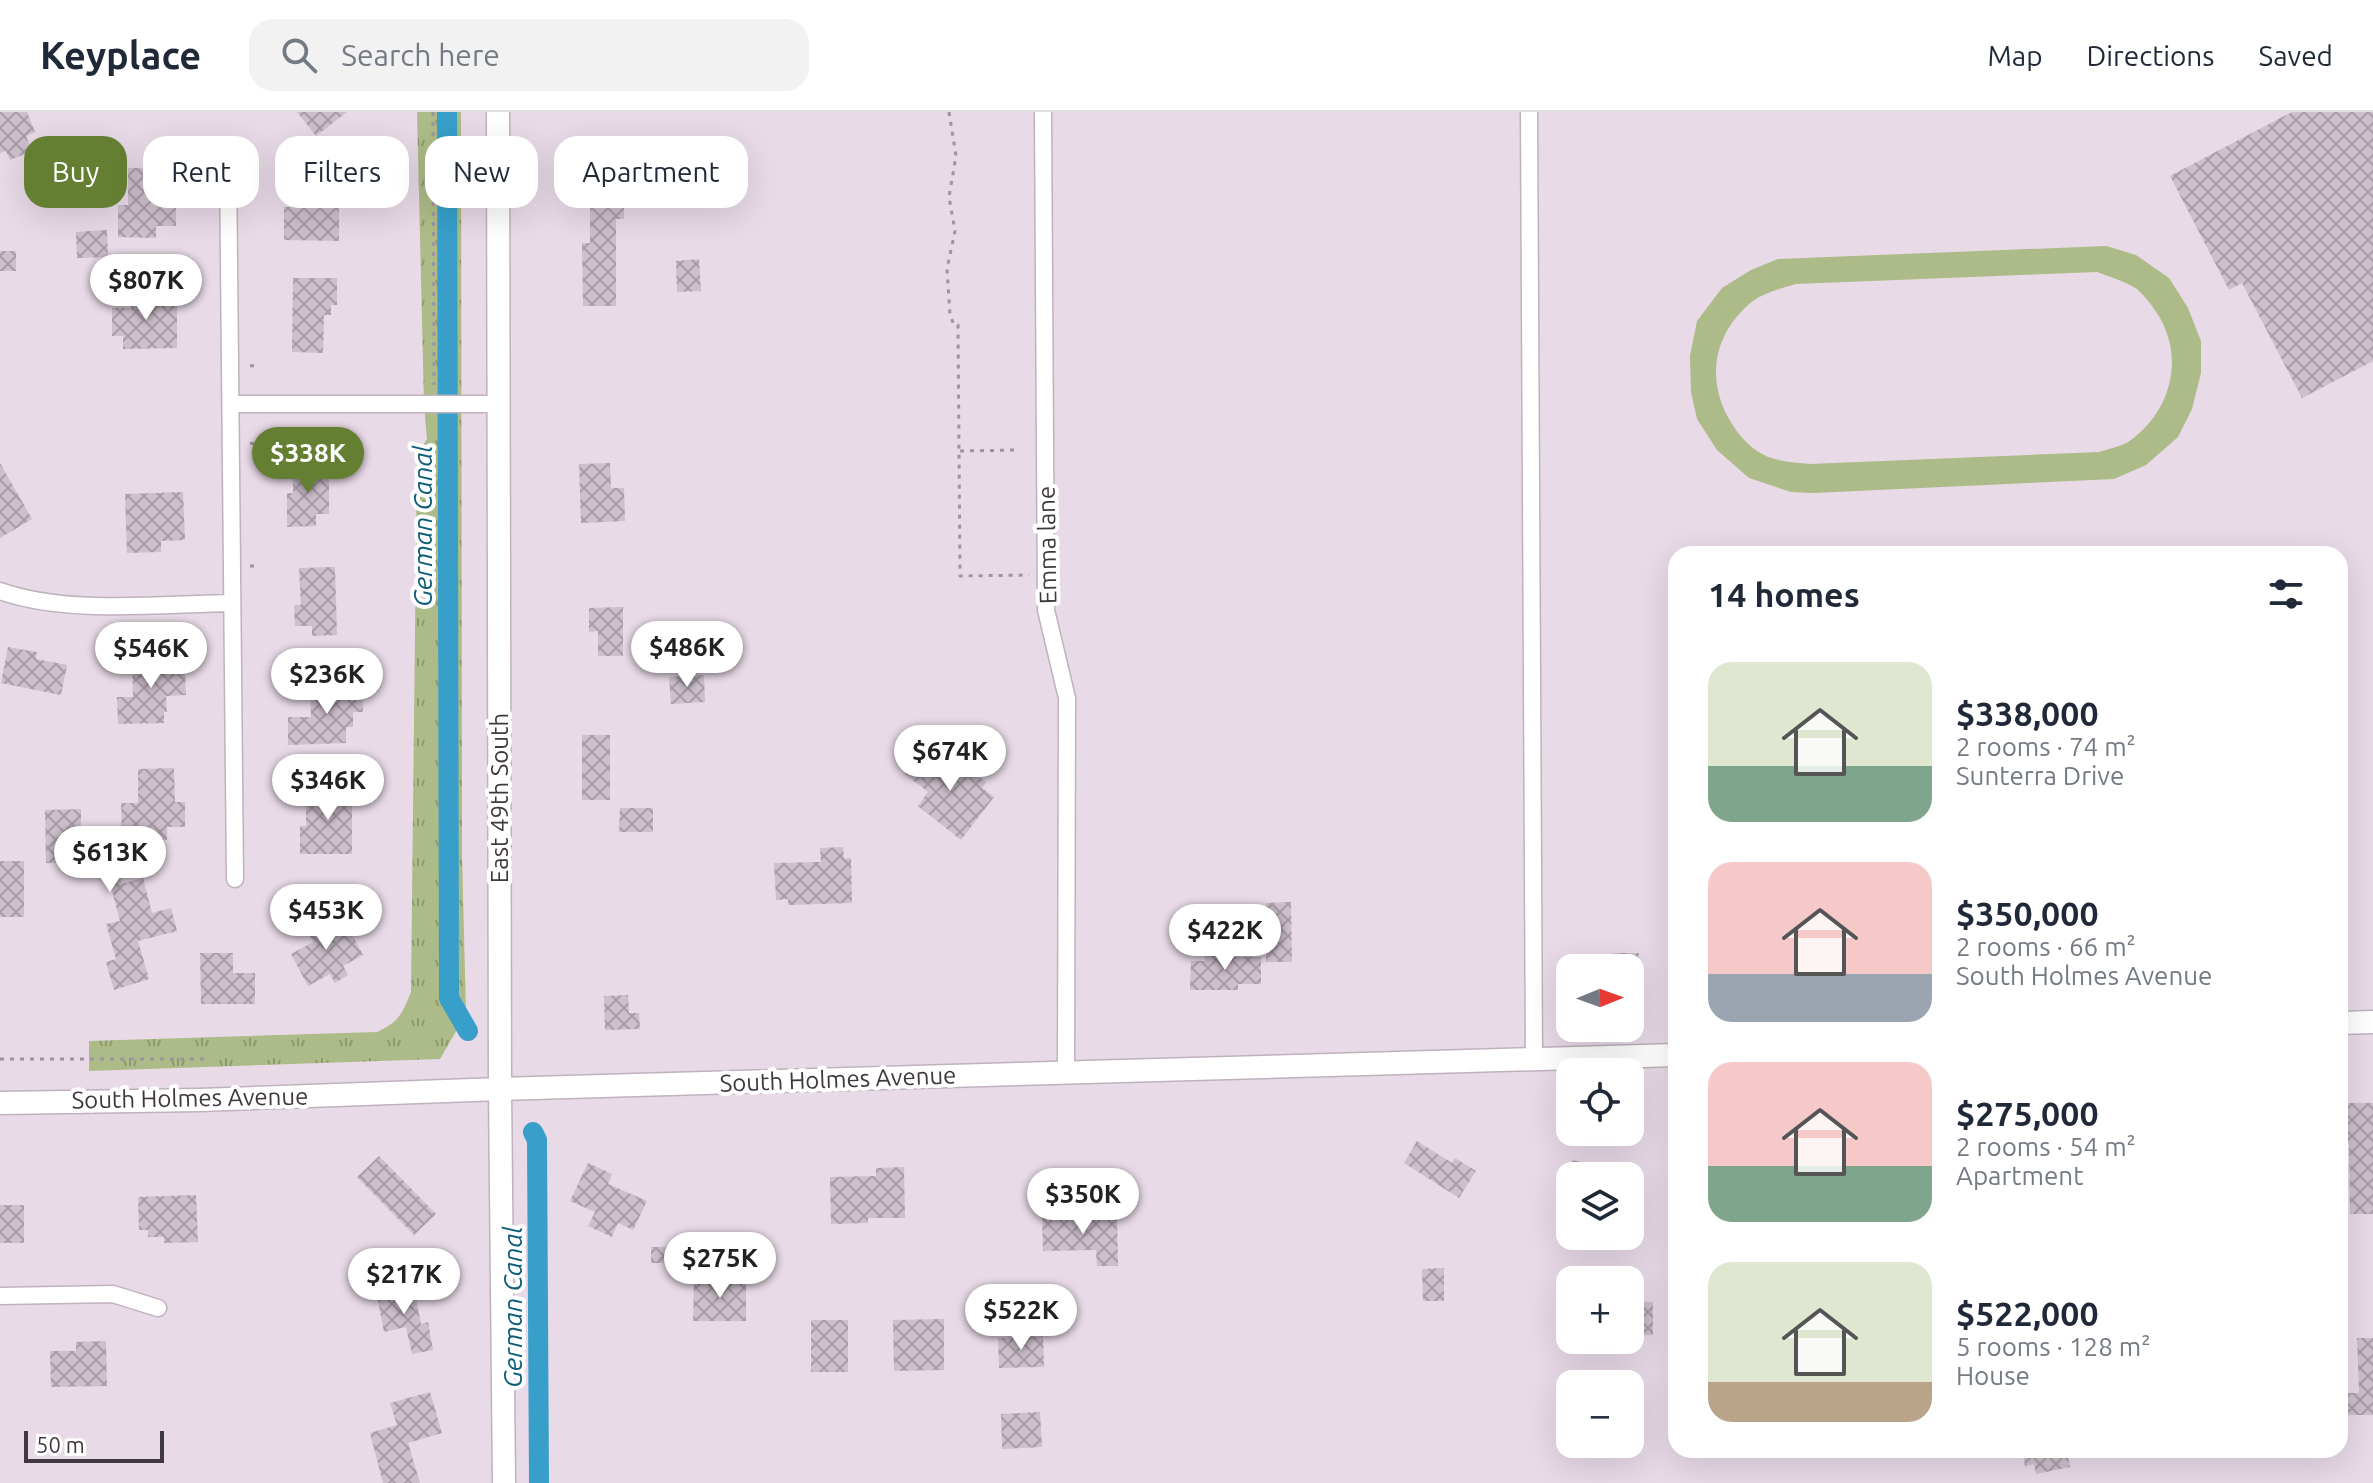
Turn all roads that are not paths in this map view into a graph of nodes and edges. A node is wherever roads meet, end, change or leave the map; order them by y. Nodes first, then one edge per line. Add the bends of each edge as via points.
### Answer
1 (498, 112) edge
2 (1043, 112) edge
3 (1529, 112) edge
4 (229, 208) edge
5 (231, 404) junction
6 (498, 404) junction
7 (0, 591) edge
8 (232, 603) junction
9 (235, 879) dead end
10 (2373, 1022) edge
11 (2348, 1023) edge
12 (1668, 1055) edge
13 (1534, 1059) junction
14 (1066, 1072) junction
15 (500, 1089) junction
16 (0, 1103) edge
17 (0, 1296) edge
18 (158, 1308) dead end
19 (504, 1483) edge

1 - 6 street, East 49th South
2 - 14 street, Emma lane via 1046,610 1067,698
3 - 13 street
4 - 5 street
5 - 6 street
5 - 8 street
6 - 15 street, East 49th South
7 - 8 street via 36,602 93,606
8 - 9 street
10 - 11 street
12 - 13 street, South Holmes Avenue
13 - 14 street, South Holmes Avenue
14 - 15 street, South Holmes Avenue
15 - 16 street, South Holmes Avenue
15 - 19 street, East 49th South
17 - 18 street via 113,1294

